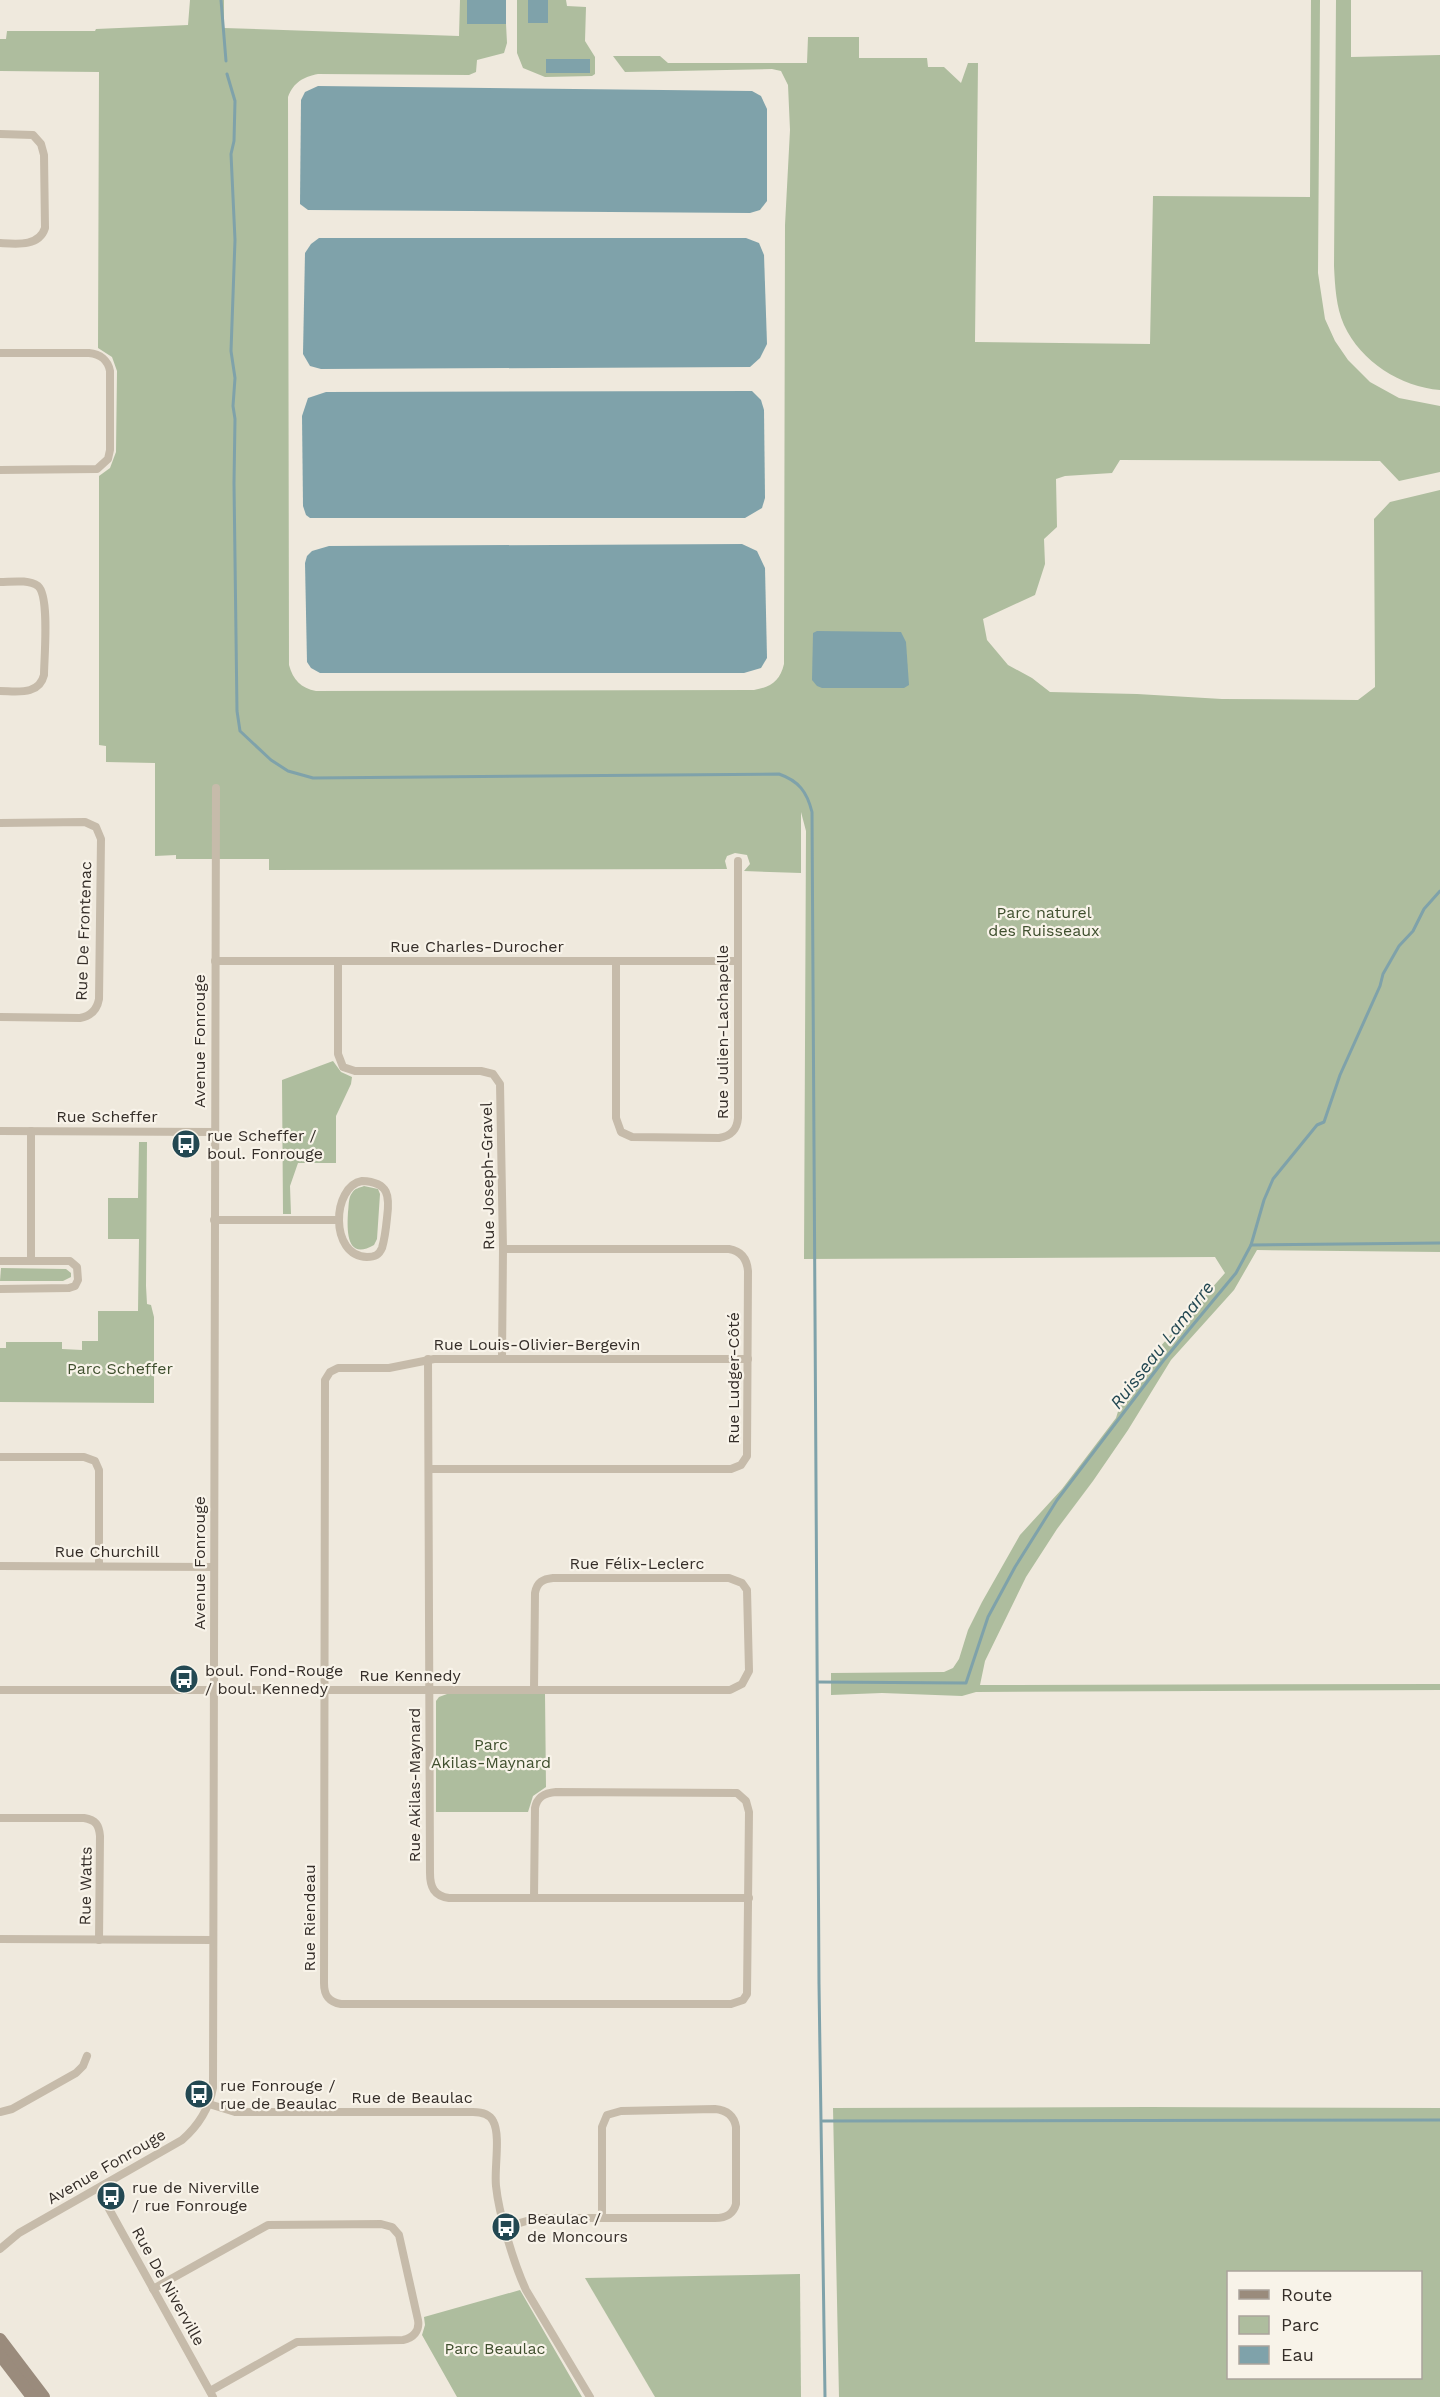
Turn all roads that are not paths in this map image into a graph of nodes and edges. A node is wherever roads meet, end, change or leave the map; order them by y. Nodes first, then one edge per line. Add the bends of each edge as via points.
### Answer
1 (0, 134) edge
2 (0, 243) edge
3 (0, 353) edge
4 (0, 470) edge
5 (0, 582) edge
6 (0, 691) edge
7 (216, 788) dead end
8 (0, 823) edge
9 (738, 861) dead end
10 (738, 960) junction
11 (215, 961) junction
12 (338, 961) junction
13 (616, 962) junction
14 (0, 1017) edge
15 (0, 1131) edge
16 (31, 1131) junction
17 (214, 1132) junction
18 (214, 1220) junction
19 (338, 1220) junction
20 (503, 1250) junction
21 (0, 1261) edge
22 (31, 1261) junction
23 (0, 1288) edge
24 (502, 1358) junction
25 (428, 1359) junction
26 (748, 1359) junction
27 (328, 1374) joint
28 (0, 1456) edge
29 (429, 1469) junction
30 (0, 1566) edge
31 (99, 1566) junction
32 (214, 1567) junction
33 (746, 1680) joint
34 (214, 1689) junction
35 (429, 1689) junction
36 (534, 1689) junction
37 (0, 1690) edge
38 (324, 1690) junction
39 (0, 1818) edge
40 (534, 1898) junction
41 (749, 1898) junction
42 (0, 1940) edge
43 (99, 1940) junction
44 (213, 1940) junction
45 (87, 2056) dead end
46 (209, 2104) junction
47 (0, 2112) edge
48 (98, 2189) junction
49 (602, 2218) junction
50 (506, 2227) junction
51 (18, 2234) junction
52 (0, 2240) edge
53 (0, 2249) edge
54 (153, 2289) junction
55 (0, 2339) edge
56 (0, 2355) edge
57 (212, 2394) edge
58 (32, 2397) edge
59 (44, 2397) edge
60 (590, 2397) edge

1 - 2 street via 33,135 41,144 45,228 32,242
3 - 4 street via 89,353 102,357 110,371 110,450 108,459 97,469
5 - 6 street via 35,585 45,603 42,682 27,691
7 - 11 street, Avenue Fonrouge
8 - 14 street, Rue De Frontenac via 82,822 96,827 100,839 97,1008 80,1018
9 - 10 street, Rue Julien-Lachapelle
10 - 13 street, Rue Charles-Durocher
10 - 13 street, Rue Julien-Lachapelle via 738,1122 731,1134 719,1138 629,1137 619,1129
11 - 12 street, Rue Charles-Durocher
11 - 17 street, Avenue Fonrouge
12 - 13 street, Rue Charles-Durocher
12 - 20 street, Rue Joseph-Gravel via 338,1048 343,1067 355,1071 481,1071 498,1080 502,1095
15 - 16 street, Rue Scheffer
16 - 17 street, Rue Scheffer
16 - 22 street
17 - 18 street, Avenue Fonrouge
18 - 19 street
18 - 32 street, Avenue Fonrouge
19 - 19 street via 349,1251 363,1257 379,1254 384,1244 387,1192 372,1182 352,1184 345,1193
20 - 24 street, Rue Joseph-Gravel
20 - 26 street, Rue Ludger-Côté via 739,1252 748,1267
21 - 22 street
22 - 23 street via 73,1263 78,1271 77,1284 69,1288
24 - 25 street, Rue Louis-Olivier-Bergevin
24 - 26 street, Rue Louis-Olivier-Bergevin
25 - 27 street, Rue Louis-Olivier-Bergevin via 389,1368 338,1368
25 - 29 street, Rue Akilas-Maynard
26 - 29 street, Rue Ludger-Côté via 748,1449 738,1467
27 - 38 street, Rue Riendeau via 324,1382
28 - 31 street via 84,1457 94,1461 99,1470
29 - 35 street, Rue Akilas-Maynard
30 - 31 street, Rue Churchill
31 - 32 street, Rue Churchill
32 - 34 street, Avenue Fonrouge
33 - 36 street, Rue Kennedy via 730,1690
33 - 36 street, Rue Félix-Leclerc via 748,1594 738,1581 553,1578 540,1582 535,1589
34 - 37 street, Rue Kennedy
34 - 38 street, Rue Kennedy
34 - 44 street, Avenue Fonrouge
35 - 36 street, Rue Kennedy
35 - 38 street, Rue Kennedy
35 - 40 street, Rue Akilas-Maynard via 433,1889 448,1899
38 - 41 street, Rue Riendeau via 324,1983 332,2002 731,2004 747,1994
39 - 43 street, Rue Watts via 84,1818 98,1824
40 - 41 street, Rue Akilas-Maynard
40 - 41 street via 535,1808 541,1796 556,1792 733,1792 740,1795 748,1808
42 - 43 street, Rue Watts
43 - 44 street, Rue Watts
44 - 46 street, Avenue Fonrouge via 214,2068
45 - 47 street via 76,2073
46 - 48 street, Avenue Fonrouge via 182,2140
46 - 50 street, Rue de Beaulac via 235,2112 486,2114 495,2128 496,2184
48 - 51 street, Avenue Fonrouge
48 - 54 street, Rue De Niverville
49 - 49 street via 602,2127 607,2115 617,2111 715,2109 733,2118 736,2201 730,2214 715,2218
49 - 50 street via 537,2218
50 - 60 street, Rue de Beaulac via 526,2290
51 - 52 street
51 - 53 street
54 - 57 street, Rue De Niverville
54 - 57 street via 268,2225 381,2224 392,2227 399,2235 418,2319 412,2336 403,2340 297,2342
55 - 59 main road
56 - 58 main road

